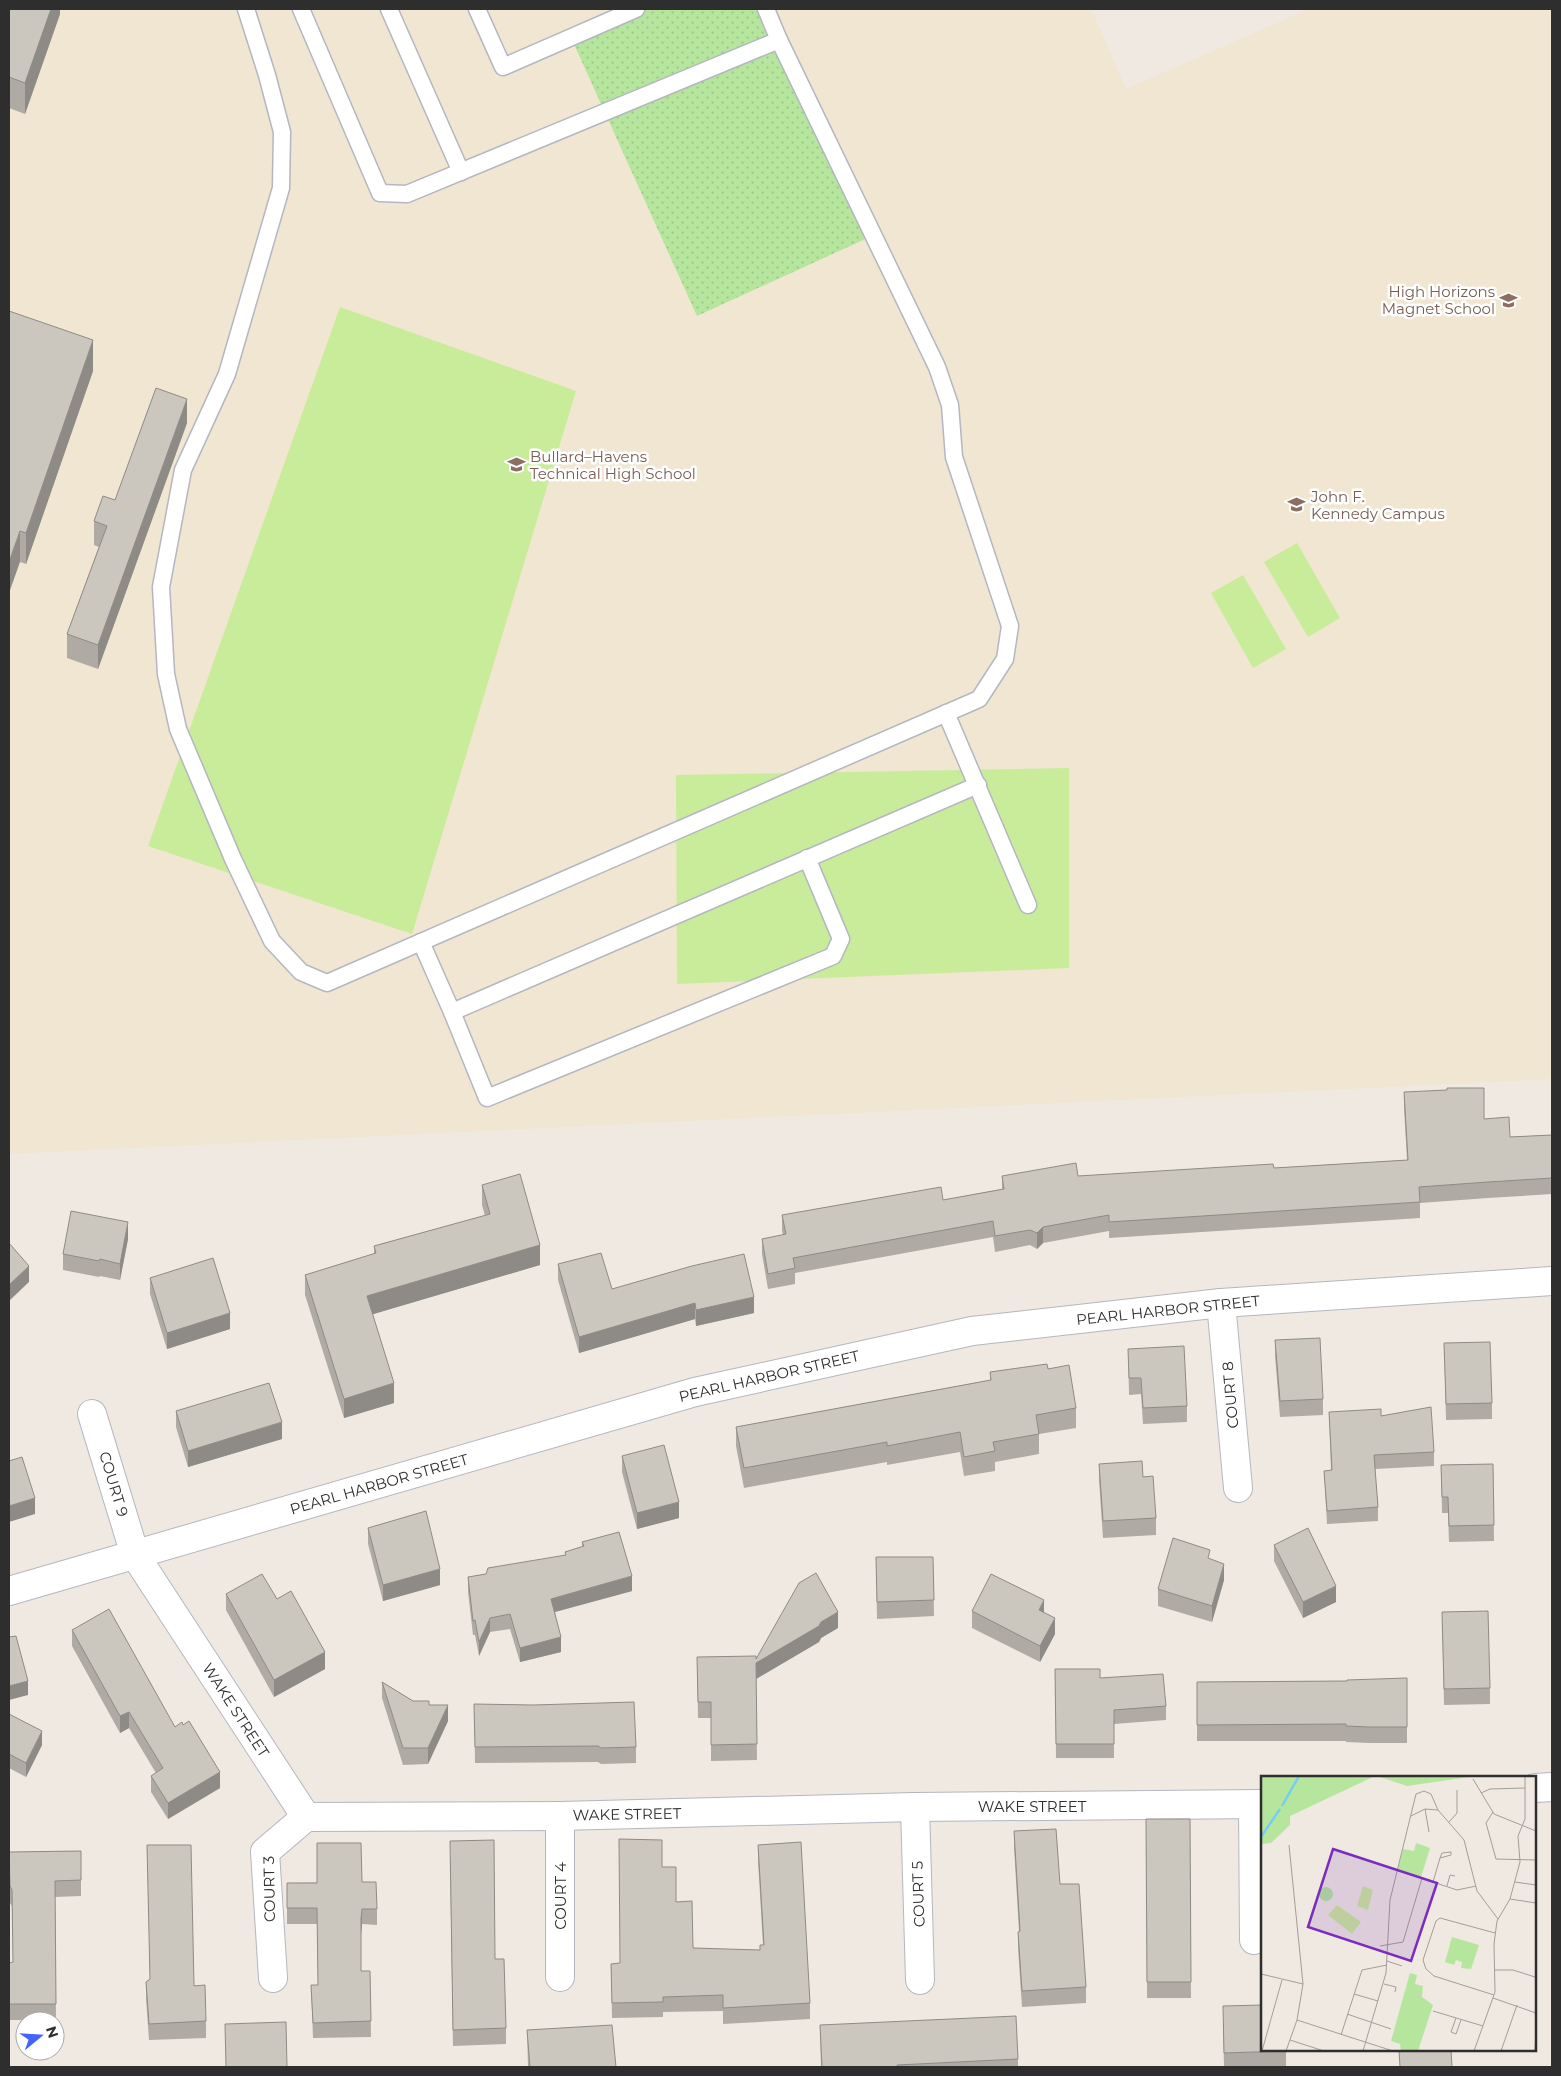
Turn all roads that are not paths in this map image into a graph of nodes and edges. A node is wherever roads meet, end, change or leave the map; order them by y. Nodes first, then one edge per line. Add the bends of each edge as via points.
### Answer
1 (246, 9) edge
2 (300, 9) edge
3 (389, 9) edge
4 (477, 9) edge
5 (636, 9) edge
6 (766, 9) edge
7 (780, 40) junction
8 (461, 172) junction
9 (946, 714) junction
10 (978, 785) junction
11 (807, 858) junction
12 (1028, 905) dead end
13 (421, 942) junction
14 (452, 1012) junction
15 (1552, 1281) edge
16 (1221, 1303) junction
17 (92, 1414) dead end
18 (1238, 1488) dead end
19 (135, 1554) junction
20 (9, 1591) edge
21 (1552, 1787) edge
22 (1536, 1788) edge
23 (1257, 1804) edge
24 (915, 1807) junction
25 (560, 1816) junction
26 (306, 1818) junction
27 (1254, 1940) dead end
28 (560, 1976) dead end
29 (273, 1978) dead end
30 (920, 1980) dead end

1 - 13 lane via 268,75 282,132 282,188 227,374 183,470 161,587 166,674 178,729 233,859 272,941 301,972 327,983
2 - 8 lane via 380,193 407,194
3 - 8 lane
4 - 5 lane via 503,67
6 - 7 lane
7 - 8 lane
7 - 9 lane via 937,367 950,405 954,457 1010,626 1005,659 978,699
9 - 10 lane
9 - 13 lane
10 - 11 lane
10 - 12 lane
11 - 14 lane
11 - 14 lane via 840,939 833,956 487,1098
13 - 14 lane
15 - 16 street, PEARL HARBOR STREET
16 - 18 street, COURT 8
16 - 19 street, PEARL HARBOR STREET via 972,1331 695,1392
17 - 19 street, COURT 9
19 - 20 street, PEARL HARBOR STREET
19 - 26 street, WAKE STREET
21 - 22 street
23 - 24 street, WAKE STREET
23 - 27 street
24 - 25 street, WAKE STREET
24 - 30 street, COURT 5
25 - 26 street, WAKE STREET
25 - 28 street, COURT 4
26 - 29 street, COURT 3 via 265,1852

